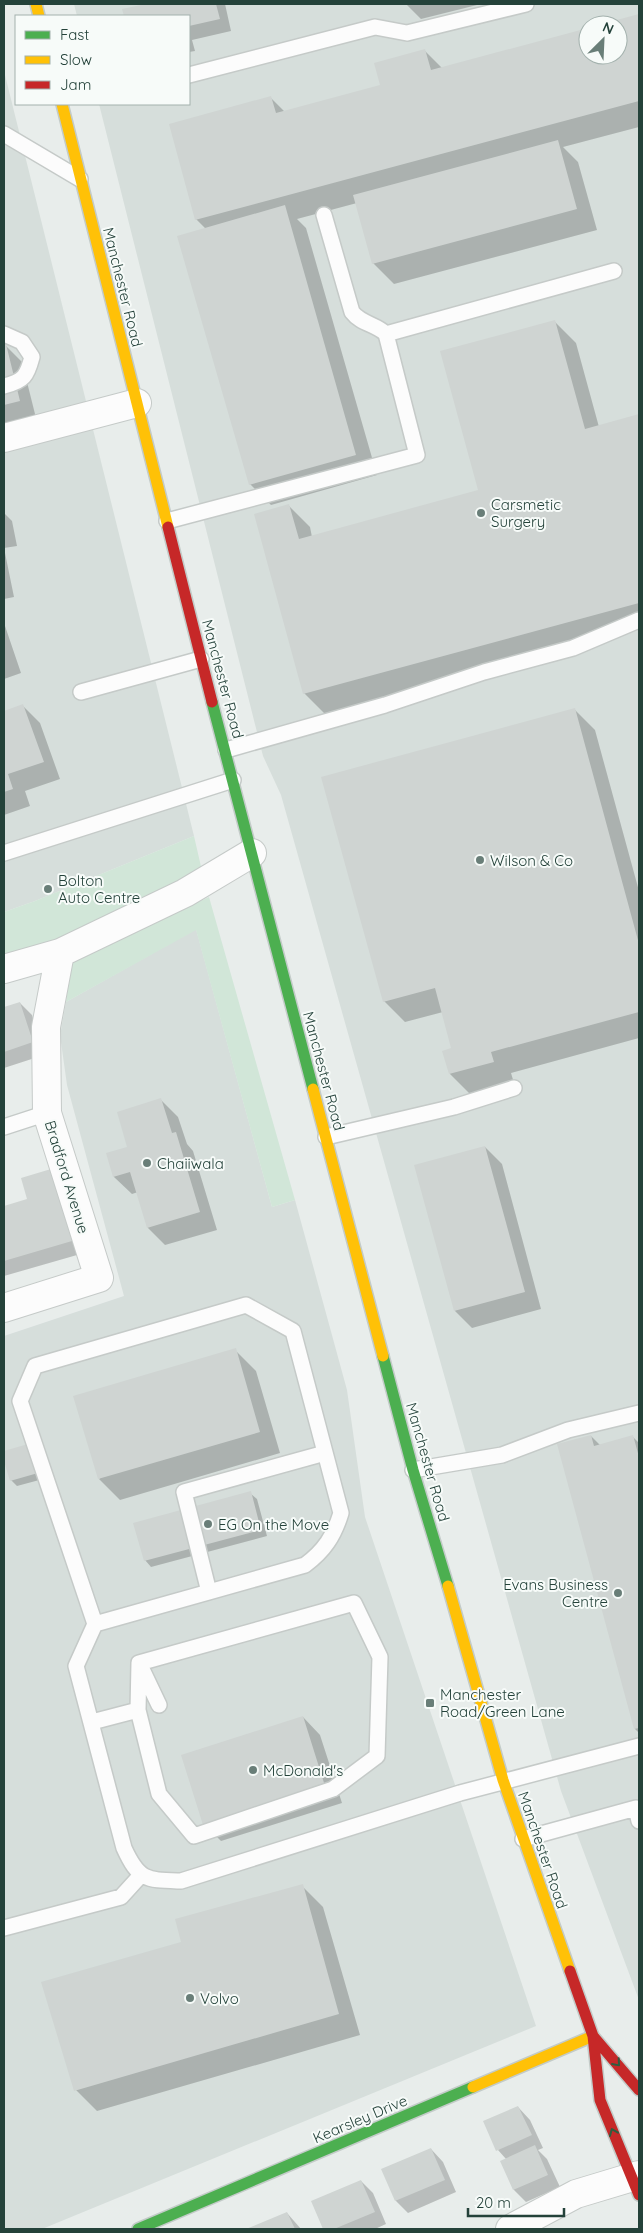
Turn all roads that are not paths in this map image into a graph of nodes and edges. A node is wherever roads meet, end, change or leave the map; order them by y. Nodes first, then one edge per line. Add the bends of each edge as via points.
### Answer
1 (526, 4) edge
2 (190, 75) edge
3 (66, 105) edge
4 (4, 134) edge
5 (81, 179) junction
6 (324, 215) dead end
7 (614, 271) dead end
8 (4, 334) edge
9 (386, 334) junction
10 (4, 386) edge
11 (137, 404) junction
12 (4, 438) edge
13 (167, 521) junction
14 (639, 620) edge
15 (201, 659) junction
16 (81, 692) dead end
17 (226, 750) junction
18 (233, 780) junction
19 (4, 853) edge
20 (252, 853) junction
21 (60, 953) junction
22 (4, 969) edge
23 (514, 1088) dead end
24 (47, 1113) junction
25 (4, 1127) edge
26 (326, 1137) junction
27 (4, 1308) edge
28 (639, 1413) edge
29 (325, 1452) junction
30 (414, 1470) junction
31 (210, 1592) junction
32 (95, 1624) junction
33 (138, 1663) junction
34 (159, 1705) dead end
35 (138, 1710) junction
36 (92, 1722) junction
37 (639, 1746) edge
38 (503, 1780) junction
39 (638, 1811) edge
40 (523, 1839) junction
41 (141, 1875) junction
42 (4, 1928) edge
43 (593, 2036) junction
44 (639, 2090) edge
45 (637, 2182) edge
46 (138, 2229) edge
47 (510, 2229) edge

1 - 2 lane via 407,32 376,27
3 - 5 main road, Manchester Road
4 - 5 lane
5 - 11 main road, Manchester Road
6 - 9 lane via 352,312 357,319
7 - 9 lane
8 - 10 lane via 22,342 32,357 28,374 16,383
9 - 13 lane via 417,455
11 - 12 street
11 - 13 main road, Manchester Road
13 - 15 main road, Manchester Road
14 - 17 lane via 573,648
15 - 16 lane
15 - 17 main road, Manchester Road
17 - 18 main road, Manchester Road
18 - 19 lane
18 - 20 main road, Manchester Road
20 - 21 street via 185,893
20 - 26 main road, Manchester Road
21 - 22 street
21 - 24 street, Bradford Avenue via 46,1027
23 - 26 lane via 454,1107
24 - 25 lane
24 - 27 street, Bradford Avenue via 99,1278
26 - 30 main road, Manchester Road
28 - 30 lane via 568,1430 502,1455
29 - 31 lane via 341,1513 336,1529 318,1556 304,1565
29 - 31 lane via 184,1492
29 - 32 lane via 294,1331 246,1305 35,1366 20,1401
30 - 38 main road, Manchester Road
31 - 32 lane
32 - 36 lane via 76,1666
33 - 34 lane
33 - 35 lane
33 - 35 lane via 354,1604 380,1657 376,1756 333,1790 194,1836 159,1794
35 - 36 lane
36 - 41 lane via 124,1848 132,1866
37 - 38 lane
38 - 40 main road, Manchester Road
38 - 41 lane via 181,1881 153,1880
39 - 40 lane
40 - 43 main road, Manchester Road
41 - 42 lane via 120,1897
43 -> 44 main road, Manchester Road
45 -> 43 main road, Manchester Road via 600,2100
43 - 46 main road, Kearsley Drive
45 - 47 street via 576,2194

